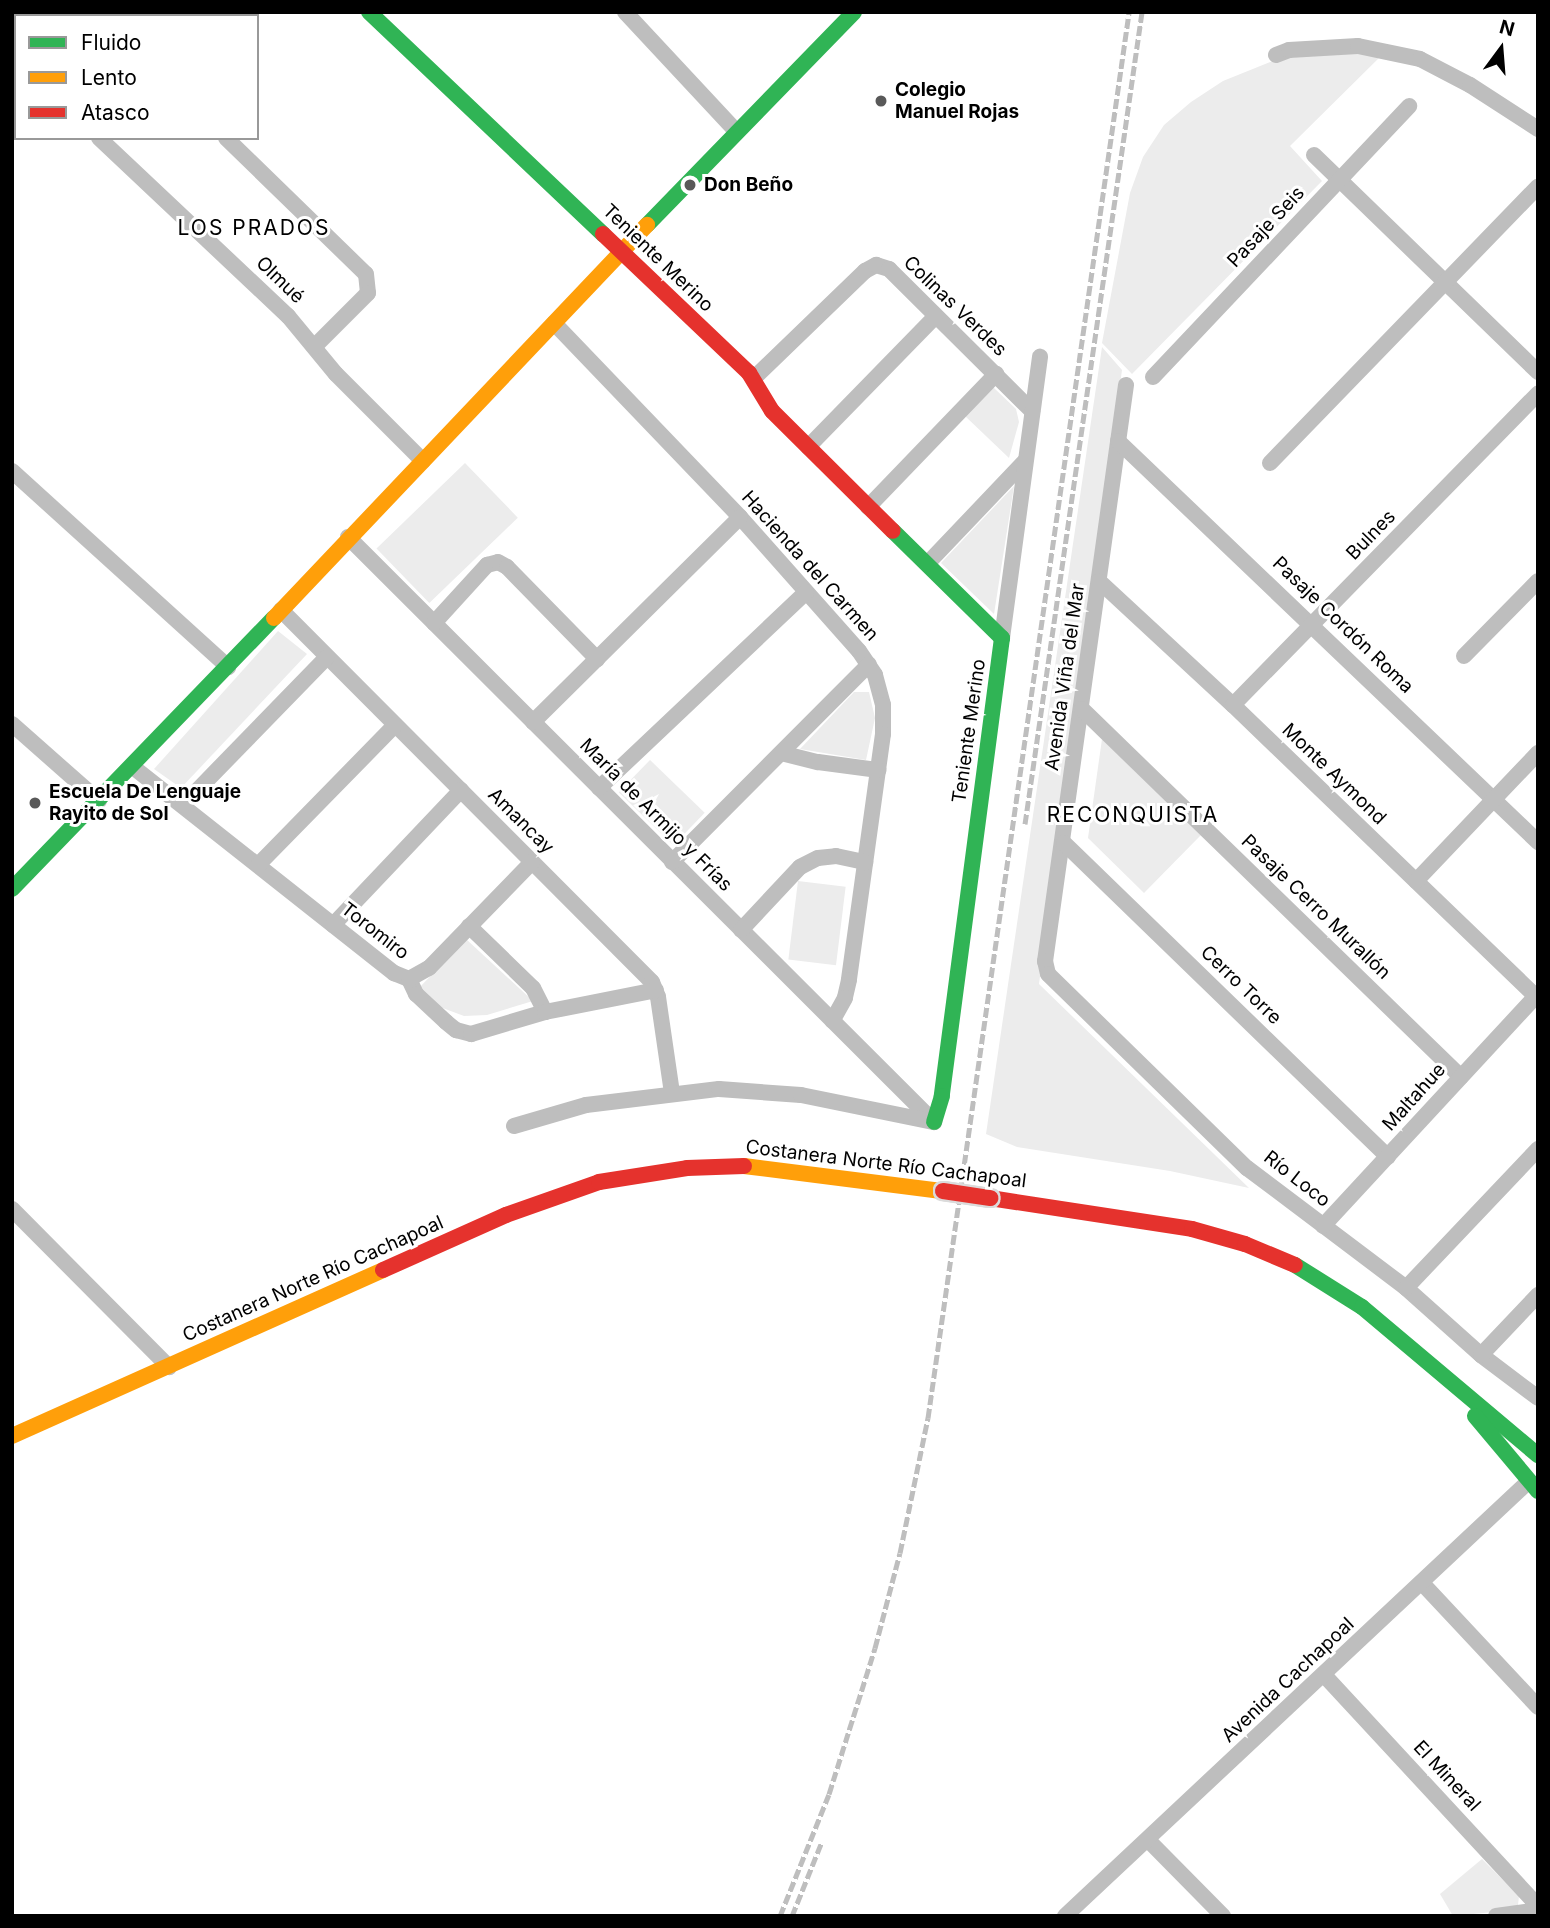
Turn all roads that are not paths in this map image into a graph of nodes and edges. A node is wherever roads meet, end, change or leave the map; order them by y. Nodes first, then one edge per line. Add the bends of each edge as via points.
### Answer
1 (369, 12) edge
2 (625, 12) edge
3 (854, 12) edge
4 (1276, 55) dead end
5 (1409, 106) dead end
6 (1538, 129) edge
7 (736, 131) junction
8 (228, 140) edge
9 (110, 142) edge
10 (1314, 155) dead end
11 (1339, 179) junction
12 (1538, 186) edge
13 (622, 251) junction
14 (1446, 283) junction
15 (935, 317) junction
16 (554, 323) junction
17 (314, 347) junction
18 (1040, 357) dead end
19 (1538, 372) edge
20 (996, 374) junction
21 (1153, 377) dead end
22 (753, 379) junction
23 (1125, 386) dead end
24 (1538, 394) edge
25 (1032, 411) junction
26 (1118, 441) junction
27 (808, 447) junction
28 (423, 461) junction
29 (1024, 462) junction
30 (1270, 463) dead end
31 (12, 471) edge
32 (868, 507) junction
33 (740, 517) junction
34 (348, 537) junction
35 (927, 564) junction
36 (1099, 581) junction
37 (1538, 581) edge
38 (806, 592) junction
39 (281, 610) junction
40 (434, 623) junction
41 (1313, 624) junction
42 (1002, 638) junction
43 (1464, 656) dead end
44 (327, 657) junction
45 (597, 659) junction
46 (869, 664) junction
47 (228, 667) junction
48 (1233, 705) junction
49 (1082, 709) junction
50 (533, 722) junction
51 (12, 724) edge
52 (395, 725) junction
53 (781, 753) junction
54 (1538, 753) edge
55 (132, 767) junction
56 (878, 770) junction
57 (599, 788) junction
58 (461, 790) junction
59 (1493, 799) junction
60 (99, 801) junction
61 (183, 805) junction
62 (1538, 842) edge
63 (1064, 843) junction
64 (532, 862) junction
65 (672, 862) junction
66 (865, 862) junction
67 (258, 865) junction
68 (1416, 881) junction
69 (12, 889) edge
70 (333, 925) junction
71 (468, 926) junction
72 (741, 930) junction
73 (1048, 974) joint
74 (409, 979) junction
75 (656, 990) junction
76 (1537, 998) edge
77 (545, 1012) junction
78 (832, 1021) junction
79 (1461, 1077) junction
80 (672, 1093) junction
81 (934, 1122) junction
82 (514, 1126) dead end
83 (1538, 1149) edge
84 (1388, 1157) junction
85 (12, 1209) edge
86 (1323, 1226) junction
87 (1406, 1288) junction
88 (1538, 1295) edge
89 (1481, 1354) junction
90 (169, 1367) junction
91 (1462, 1394) junction
92 (1538, 1398) edge
93 (12, 1436) edge
94 (1538, 1455) edge
95 (1535, 1482) edge
96 (1422, 1583) junction
97 (1325, 1676) junction
98 (1538, 1707) edge
99 (1148, 1840) junction
100 (1538, 1908) edge
101 (1065, 1916) edge
102 (1223, 1916) edge
103 (1496, 1916) edge

1 - 13 main road, Teniente Merino
2 - 7 street
3 - 7 main road
4 - 6 street via 1289,50 1358,46 1420,59
5 - 11 street, Pasaje Seis
7 - 13 main road
8 - 17 street via 366,274 368,293
9 - 17 street, Olmué
10 - 11 street
11 - 14 street
11 - 21 street, Pasaje Seis
12 - 14 street
13 - 16 main road
13 - 22 main road, Teniente Merino
14 - 19 street
14 - 30 street
15 - 20 street, Colinas Verdes
15 - 22 street, Colinas Verdes via 889,269 876,265
15 - 27 street
16 - 28 main road
16 - 33 street, Hacienda del Carmen
17 - 28 street, Olmué
18 - 25 street
20 - 25 street, Colinas Verdes
20 - 32 street
22 - 27 main road, Teniente Merino via 765,403
23 - 26 street, Avenida Viña del Mar
24 - 41 street, Bulnes
25 - 29 street
26 - 36 street, Avenida Viña del Mar
26 - 41 street, Pasaje Cordón Roma
27 - 32 main road, Teniente Merino
28 - 34 main road
29 - 35 street
29 - 42 street
31 - 47 street
32 - 35 main road, Teniente Merino
33 - 38 street, Hacienda del Carmen
33 - 45 street
34 - 39 main road
34 - 40 street, María de Armijo y Frías
35 - 42 main road, Teniente Merino
36 - 48 street, Monte Aymond
36 - 49 street, Avenida Viña del Mar
37 - 43 street
38 - 46 street, Hacienda del Carmen
38 - 57 street
39 - 44 street, Amancay
39 - 47 main road
40 - 45 street via 487,565 498,562
40 - 50 street, María de Armijo y Frías
41 - 48 street, Bulnes
41 - 59 street, Pasaje Cordón Roma
42 - 81 main road, Teniente Merino via 942,1096
44 - 52 street, Amancay
44 - 61 street
45 - 50 street
46 - 53 street
46 - 56 street, Hacienda del Carmen via 883,705
47 - 55 main road
48 - 68 street, Monte Aymond
49 - 63 street, Avenida Viña del Mar
49 - 79 street, Pasaje Cerro Murallón
50 - 57 street, María de Armijo y Frías
51 - 60 street
52 - 58 street, Amancay
52 - 67 street
53 - 56 street
53 - 65 street
54 - 59 street
55 - 60 main road
55 - 61 street, Toromiro
56 - 66 street, Hacienda del Carmen
57 - 65 street, María de Armijo y Frías
58 - 64 street, Amancay
58 - 70 street
59 - 62 street, Pasaje Cordón Roma
59 - 68 street
60 - 69 main road
61 - 67 street, Toromiro
63 - 73 street, Avenida Viña del Mar via 1045,961
63 - 84 street, Cerro Torre
64 - 71 street
64 - 75 street, Amancay
65 - 72 street, María de Armijo y Frías
66 - 72 street via 836,856 800,867
66 - 78 street, Hacienda del Carmen via 847,989
67 - 70 street, Toromiro
68 - 76 street, Monte Aymond
70 - 74 street, Toromiro via 394,973
71 - 74 street via 429,968
71 - 77 street via 533,988
72 - 78 street, María de Armijo y Frías
73 - 86 street, Río Loco via 1247,1168
74 - 77 street, Toromiro via 416,994 446,1022 471,1034
75 - 77 street, Toromiro
75 - 80 street
76 - 79 street, Maltahue
78 - 81 street, María de Armijo y Frías
79 - 84 street, Maltahue
80 - 81 street via 767,1091
80 - 82 street via 586,1105
83 - 87 street
84 - 86 street, Maltahue
85 - 90 street
86 - 87 street, Río Loco
87 - 89 street, Río Loco
88 - 89 street
89 - 92 street, Río Loco
90 - 91 main road, Costanera Norte Río Cachapoal, bridge via 506,1215 599,1182 659,1171 742,1166 1151,1221 1219,1236 1270,1253 1318,1277 1362,1307
90 - 93 main road, Costanera Norte Río Cachapoal
91 - 94 main road, Costanera Norte Río Cachapoal
91 - 95 main road, Costanera Norte Río Cachapoal via 1484,1430
95 - 96 street, Avenida Cachapoal
96 - 97 street, Avenida Cachapoal
96 - 98 street
97 - 99 street, Avenida Cachapoal
97 - 100 street, El Mineral
99 - 101 street, Avenida Cachapoal
99 - 102 street
100 - 103 street

